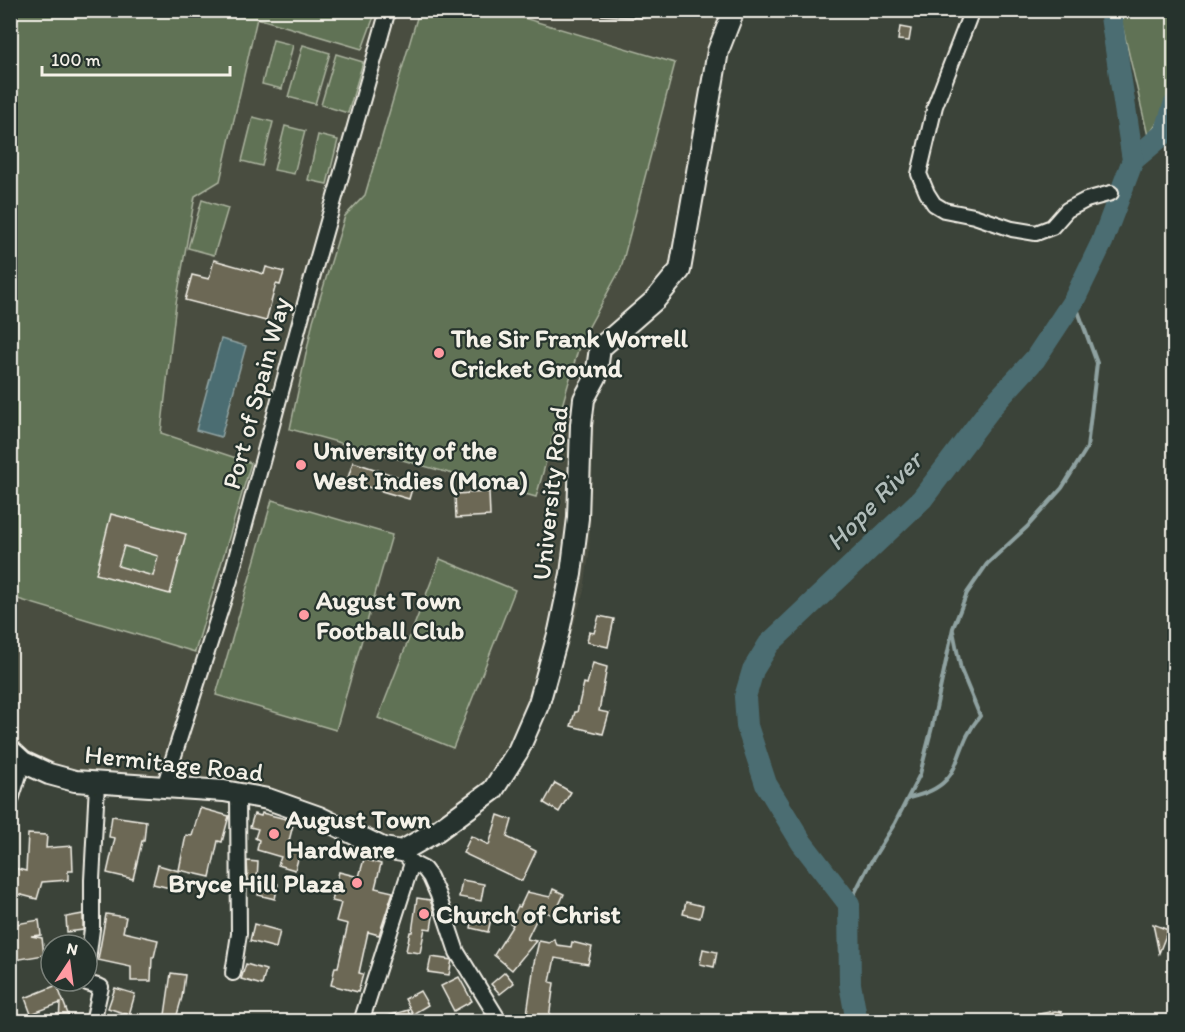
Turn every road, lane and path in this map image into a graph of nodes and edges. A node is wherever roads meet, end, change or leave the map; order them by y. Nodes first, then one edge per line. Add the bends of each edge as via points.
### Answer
1 (388, 10) edge
2 (596, 10) edge
3 (734, 10) edge
4 (972, 10) edge
5 (643, 13) dead end
6 (1111, 193) dead end
7 (17, 756) edge
8 (97, 784) junction
9 (164, 787) junction
10 (238, 793) junction
11 (10, 803) edge
12 (407, 857) junction
13 (91, 933) edge
14 (233, 973) dead end
15 (99, 986) edge
16 (93, 1022) edge
17 (361, 1022) edge
18 (500, 1022) edge

1 - 9 street, Port of Spain Way via 230,580
2 - 5 lane
3 - 12 street, University Road via 718,51 680,270 655,300 600,348 596,377 584,399 572,574 539,703 518,751 493,790
4 - 6 street via 935,106 919,174 934,204 944,210 1036,233 1052,227 1067,210
7 - 8 street, Hermitage Road via 49,774
7 - 11 street
8 - 9 street, Hermitage Road
8 - 13 street
9 - 10 street, Hermitage Road
10 - 12 street, Hermitage Road via 319,817
10 - 14 street via 239,934
12 - 17 street
12 - 18 street via 430,877 458,952
15 - 16 street

